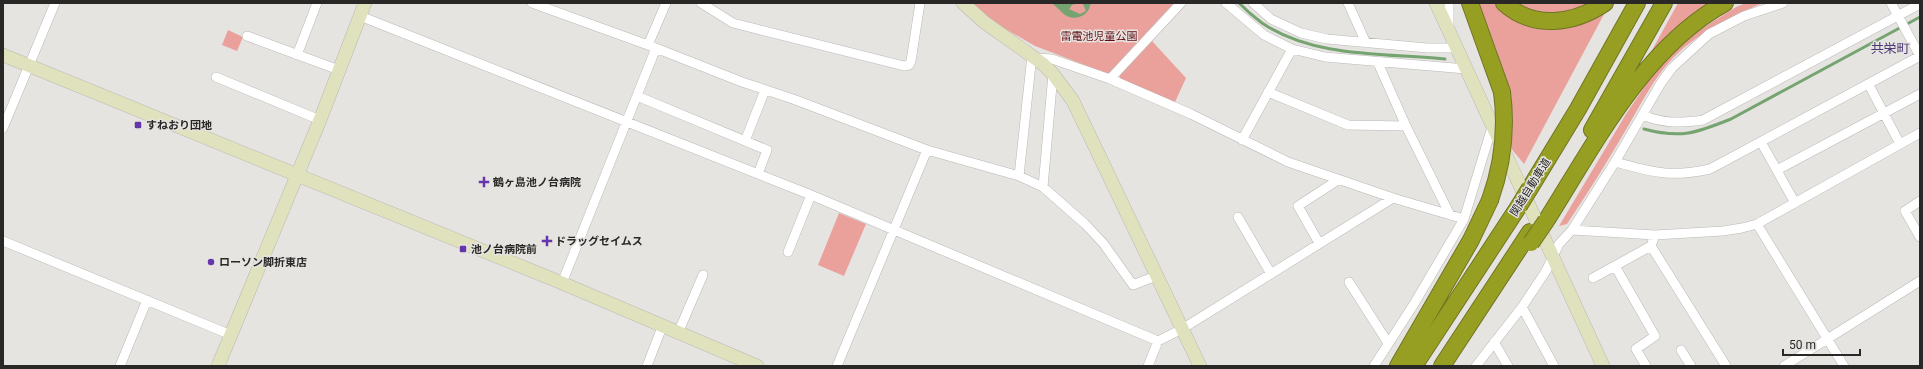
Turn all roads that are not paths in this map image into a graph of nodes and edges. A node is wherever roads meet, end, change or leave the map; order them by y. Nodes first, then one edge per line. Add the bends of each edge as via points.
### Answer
1 (55, 3) edge
2 (317, 3) edge
3 (532, 3) edge
4 (666, 3) edge
5 (701, 3) edge
6 (920, 3) edge
7 (963, 3) edge
8 (1181, 3) edge
9 (1226, 3) edge
10 (1253, 3) edge
11 (1348, 3) edge
12 (1436, 3) edge
13 (1449, 3) edge
14 (1470, 3) edge
15 (1504, 3) edge
16 (1605, 3) edge
17 (1637, 3) edge
18 (1664, 3) edge
19 (1725, 3) edge
20 (1783, 3) edge
21 (1891, 3) edge
22 (1920, 4) edge
23 (362, 7) edge
24 (1898, 16) junction
25 (1449, 33) junction
26 (247, 36) dead end
27 (1366, 43) junction
28 (652, 46) junction
29 (1456, 48) junction
30 (1292, 49) junction
31 (3, 55) edge
32 (297, 55) junction
33 (1920, 56) edge
34 (1034, 57) junction
35 (1378, 63) junction
36 (29, 66) junction
37 (1466, 69) junction
38 (340, 70) junction
39 (1053, 74) junction
40 (216, 77) dead end
41 (1110, 79) junction
42 (1869, 84) junction
43 (765, 90) junction
44 (1268, 92) junction
45 (1920, 94) edge
46 (637, 96) junction
47 (1884, 114) junction
48 (1643, 115) junction
49 (320, 120) junction
50 (627, 122) junction
51 (1406, 126) junction
52 (1492, 127) junction
53 (3, 128) edge
54 (1920, 133) edge
55 (1242, 140) junction
56 (745, 141) junction
57 (1761, 142) junction
58 (1900, 144) junction
59 (927, 150) junction
60 (1615, 162) junction
61 (1777, 170) junction
62 (758, 174) junction
63 (297, 176) junction
64 (1019, 176) junction
65 (1338, 180) junction
66 (1043, 187) junction
67 (811, 195) junction
68 (1393, 198) junction
69 (1920, 201) edge
70 (1795, 203) junction
71 (1450, 215) junction
72 (1238, 217) dead end
73 (1544, 217) junction
74 (1464, 219) junction
75 (1757, 224) junction
76 (893, 229) junction
77 (1572, 230) junction
78 (1655, 235) junction
79 (1920, 237) edge
80 (3, 241) edge
81 (1320, 243) junction
82 (1652, 246) junction
83 (788, 252) dead end
84 (1553, 257) junction
85 (1615, 266) junction
86 (1271, 274) junction
87 (704, 275) dead end
88 (1156, 276) junction
89 (1593, 278) dead end
90 (1920, 281) edge
91 (1349, 282) dead end
92 (562, 283) junction
93 (147, 300) junction
94 (1522, 307) junction
95 (662, 327) junction
96 (1182, 329) junction
97 (678, 333) junction
98 (231, 335) junction
99 (1827, 338) junction
100 (1158, 341) junction
101 (1494, 342) junction
102 (1388, 343) junction
103 (1681, 350) dead end
104 (741, 363) edge
105 (120, 366) edge
106 (218, 366) edge
107 (647, 366) edge
108 (757, 366) edge
109 (837, 366) edge
110 (1148, 366) edge
111 (1200, 366) edge
112 (1374, 366) edge
113 (1398, 366) edge
114 (1414, 366) edge
115 (1443, 366) edge
116 (1476, 366) edge
117 (1508, 366) edge
118 (1554, 366) edge
119 (1603, 366) edge
120 (1646, 366) edge
121 (1691, 366) edge
122 (1726, 366) edge
123 (1784, 366) edge
124 (1844, 366) edge

1 - 36 street
2 - 32 street
3 - 28 street
4 - 28 street
5 - 6 street via 733,24 904,66 909,65 911,61
7 - 34 street via 984,22
8 - 41 street
9 - 30 street via 1264,35
10 - 27 street via 1271,18 1301,33
11 - 27 street
12 - 25 street
13 - 25 street
14 - 113 highway, bridge via 1502,92 1504,123 1500,170 1490,200 1471,240
15 - 16 highway via 1531,19 1556,22 1580,16
17 - 114 highway, 関越自動車道, bridge via 1578,109 1519,206
18 - 73 highway
19 - 73 highway via 1711,10 1680,34 1650,65
20 - 48 street via 1744,16 1709,34 1672,68
21 - 24 street
22 - 24 street
23 - 38 street
23 - 50 street
24 - 33 street
24 - 48 street via 1703,120 1679,124 1652,120
25 - 29 street
26 - 32 street
27 - 29 street
28 - 43 street
28 - 46 street
29 - 37 street
30 - 35 street via 1325,57
30 - 44 street
31 - 36 street
32 - 38 street
33 - 42 street
34 - 39 street
34 - 41 street via 1052,59
34 - 64 street
35 - 37 street
35 - 51 street
36 - 53 street
36 - 63 street
37 - 52 street
38 - 49 street
39 - 66 street
39 - 88 street via 1073,101
40 - 49 street
41 - 55 street via 1191,114
42 - 47 street
42 - 57 street
43 - 56 street
43 - 59 street
44 - 51 street via 1348,125
44 - 55 street
45 - 47 street
46 - 50 street
46 - 56 street
47 - 58 street
47 - 61 street
48 - 60 street
49 - 63 street
50 - 62 street
50 - 92 street
51 - 71 street
52 - 74 street
52 - 84 street
54 - 58 street
55 - 65 street via 1288,162
56 - 62 street via 767,150
57 - 60 street via 1710,169 1694,173 1656,173
57 - 61 street
58 - 70 street
59 - 64 street
59 - 76 street
60 - 77 street
61 - 70 street
62 - 67 street
63 - 92 street
63 - 98 street
64 - 66 street
65 - 68 street
65 - 81 street via 1298,206
66 - 88 street via 1098,238 1133,285
67 - 76 street
67 - 83 street
68 - 71 street
68 - 81 street
69 - 79 street via 1904,211
70 - 75 street
71 - 74 street
72 - 86 street
73 - 115 highway
74 - 102 street
75 - 78 street via 1723,231
75 - 99 street
76 - 100 street
76 - 109 street
77 - 78 street
77 - 84 street via 1559,244
78 - 82 street
80 - 93 street
81 - 86 street
82 - 85 street
82 - 122 street
84 - 94 street
84 - 119 street
85 - 89 street
85 - 120 street via 1655,336 1636,349
86 - 96 street
87 - 97 street
88 - 96 street
90 - 99 street
91 - 102 street
92 - 95 street
93 - 98 street
93 - 105 street
94 - 101 street
94 - 118 street
95 - 97 street
95 - 107 street
96 - 100 street
96 - 111 street
97 - 104 street
98 - 106 street
99 - 123 street
99 - 124 street
100 - 110 street
101 - 116 street
101 - 117 street
102 - 112 street
103 - 121 street
104 - 108 street

